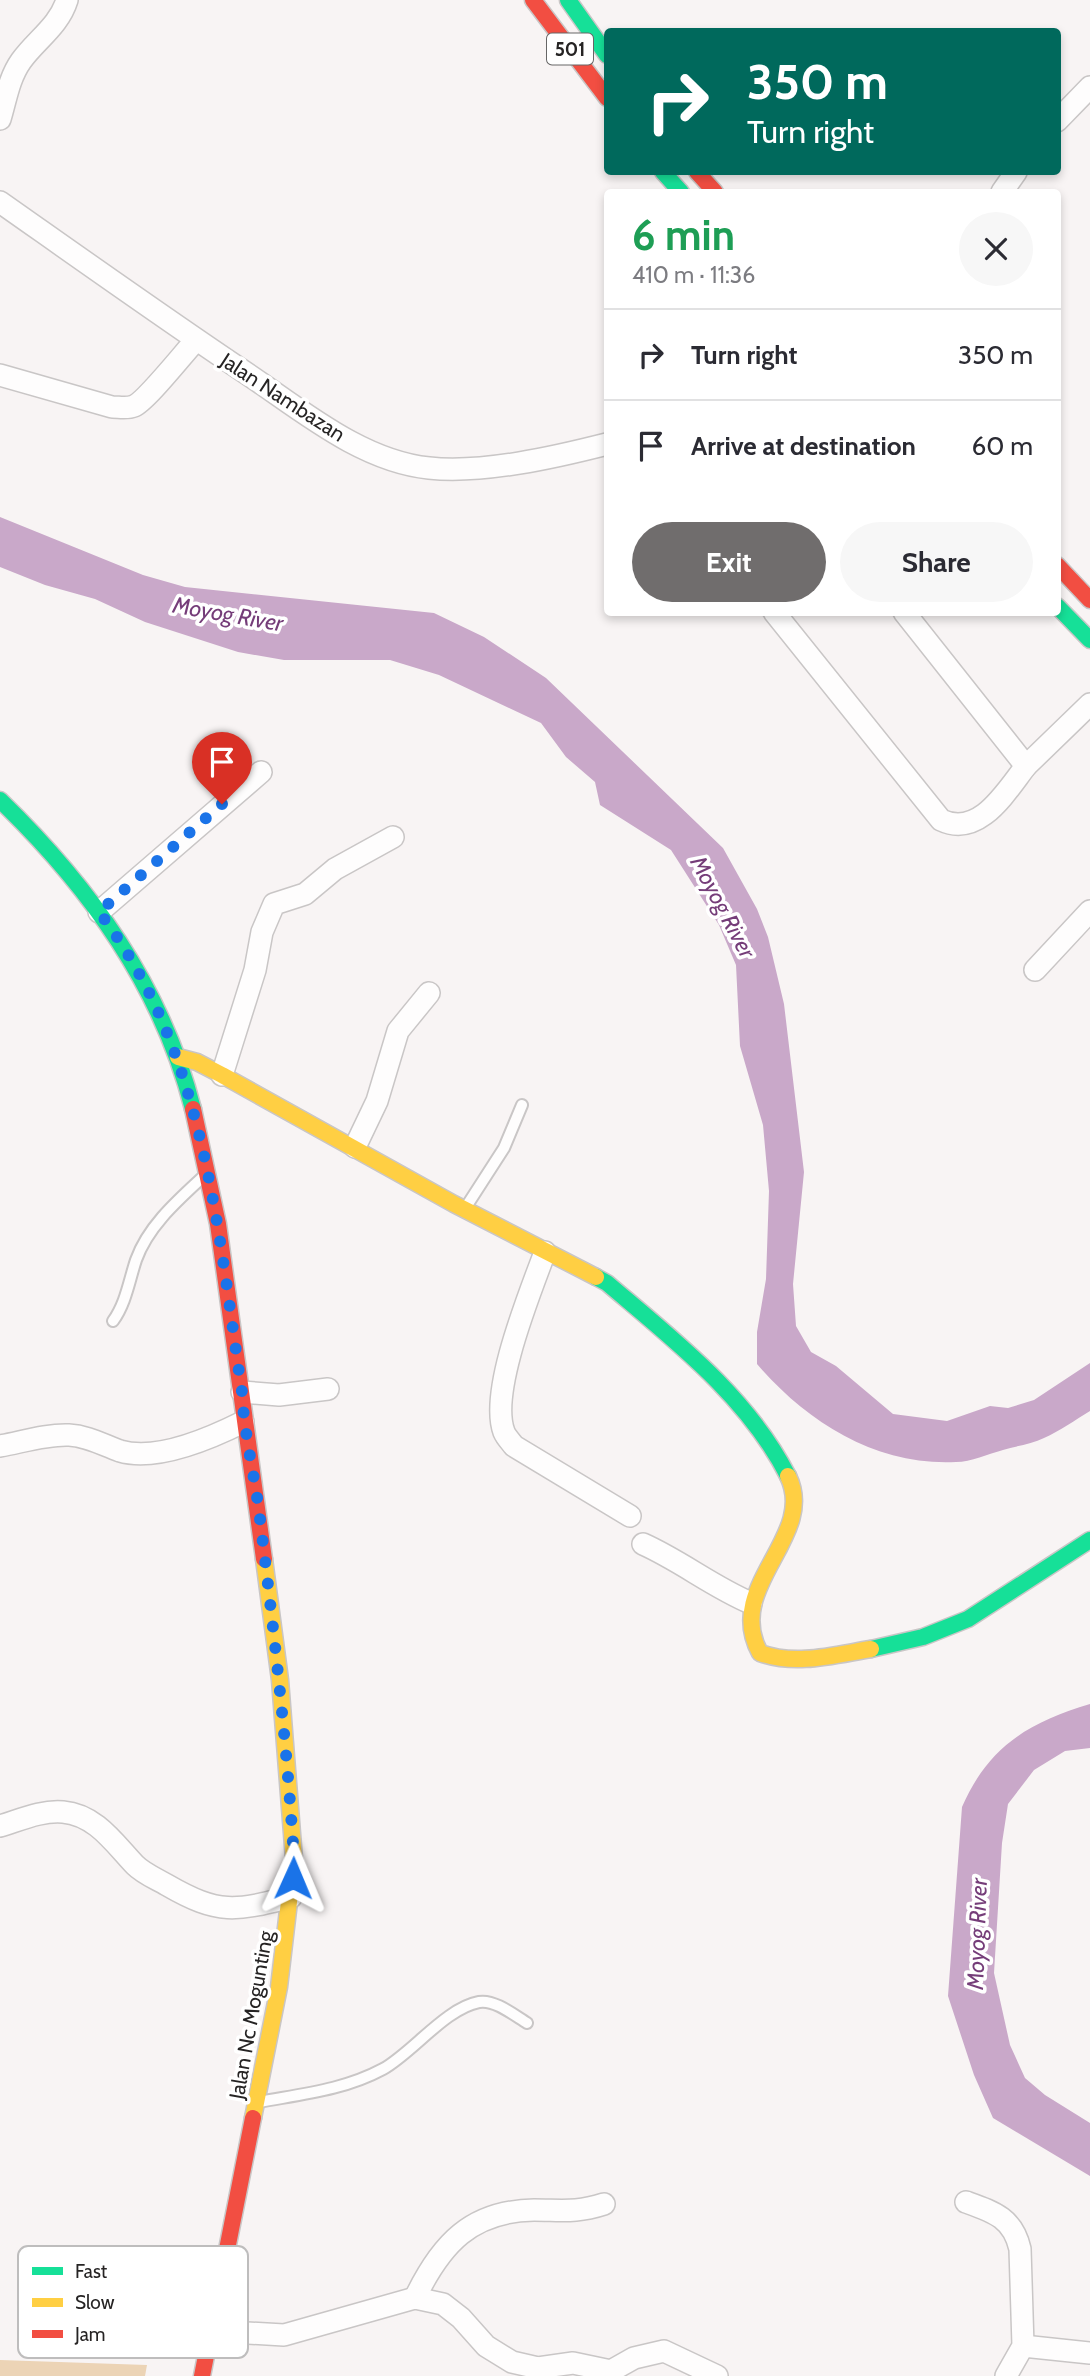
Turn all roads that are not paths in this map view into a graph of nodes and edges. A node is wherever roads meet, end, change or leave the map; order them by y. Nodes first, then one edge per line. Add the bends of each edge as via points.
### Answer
1 (67, 0) edge
2 (533, 0) edge
3 (568, 0) edge
4 (604, 51) edge
5 (1090, 87) edge
6 (604, 94) edge
7 (1061, 117) edge
8 (0, 119) edge
9 (666, 175) edge
10 (700, 175) edge
11 (678, 189) edge
12 (712, 189) edge
13 (0, 202) edge
14 (196, 340) junction
15 (0, 375) edge
16 (604, 445) edge
17 (1061, 569) edge
18 (1090, 600) edge
19 (1061, 610) edge
20 (777, 616) edge
21 (907, 616) edge
22 (1090, 640) edge
23 (1090, 704) edge
24 (1026, 766) junction
25 (261, 772) dead end
26 (0, 800) edge
27 (393, 837) dead end
28 (1090, 911) edge
29 (99, 912) junction
30 (1035, 970) dead end
31 (429, 993) dead end
32 (178, 1057) junction
33 (222, 1075) junction
34 (522, 1105) dead end
35 (355, 1147) junction
36 (208, 1173) junction
37 (464, 1210) junction
38 (545, 1252) junction
39 (113, 1321) dead end
40 (328, 1389) dead end
41 (242, 1392) junction
42 (243, 1422) junction
43 (0, 1446) edge
44 (630, 1516) dead end
45 (643, 1544) dead end
46 (1086, 1548) edge
47 (751, 1604) junction
48 (0, 1826) edge
49 (291, 1897) junction
50 (527, 2023) dead end
51 (257, 2102) junction
52 (966, 2202) dead end
53 (604, 2204) dead end
54 (229, 2246) edge
55 (415, 2298) junction
56 (248, 2333) edge
57 (1023, 2346) junction
58 (1090, 2353) edge
59 (206, 2358) edge
60 (202, 2376) edge
61 (717, 2376) edge
62 (1006, 2376) edge

1 - 8 street via 54,24 21,61
2 - 6 street, 501
3 - 4 street, 501
5 - 7 street
9 - 11 street
10 - 12 street
13 - 14 street, Jalan Nambazan
14 - 15 street via 143,401 131,408 111,407
14 - 16 street, Jalan Nambazan via 341,435 412,465 493,465
17 - 18 street
19 - 22 street
20 - 24 street via 941,820 954,826 971,824
21 - 24 street
23 - 24 street
25 - 29 street
26 - 29 street, Jalan Nc Mogunting via 37,835
27 - 33 street via 335,869 305,894 274,904
28 - 30 street
29 - 32 street, Jalan Nc Mogunting via 138,975
31 - 35 street via 398,1031 377,1101
32 - 33 street
32 - 36 street, Jalan Nc Mogunting
33 - 35 street
34 - 37 lane via 504,1148
35 - 37 street
36 - 39 lane via 168,1209 145,1240 122,1308
36 - 41 street, Jalan Nc Mogunting
37 - 38 street
38 - 44 street via 509,1358 502,1406 504,1433 514,1446
38 - 47 street via 607,1283 695,1359 776,1453 796,1493 796,1505 788,1534
40 - 41 street via 279,1395
41 - 42 street, Jalan Nc Mogunting
42 - 43 street via 204,1441 143,1454 67,1434
42 - 49 street, Jalan Nc Mogunting via 258,1496 280,1680 294,1859
45 - 47 street
46 - 47 street via 948,1628 846,1653 800,1660 760,1653 751,1634
48 - 49 street via 45,1813 72,1814 99,1826 139,1869 190,1898 218,1908 246,1909
49 - 51 street, Jalan Nc Mogunting
50 - 51 lane via 481,2001 465,2007 386,2067 346,2086
51 - 54 street, Jalan Nc Mogunting
52 - 57 street via 1005,2218 1017,2236
53 - 55 street via 582,2212 531,2210 482,2220 464,2229 428,2272
55 - 56 street via 301,2332
55 - 61 street via 443,2304 486,2346 512,2362 538,2368 573,2363 611,2371 634,2358 664,2351
57 - 58 street
57 - 62 street
59 - 60 street, Jalan Nc Mogunting

